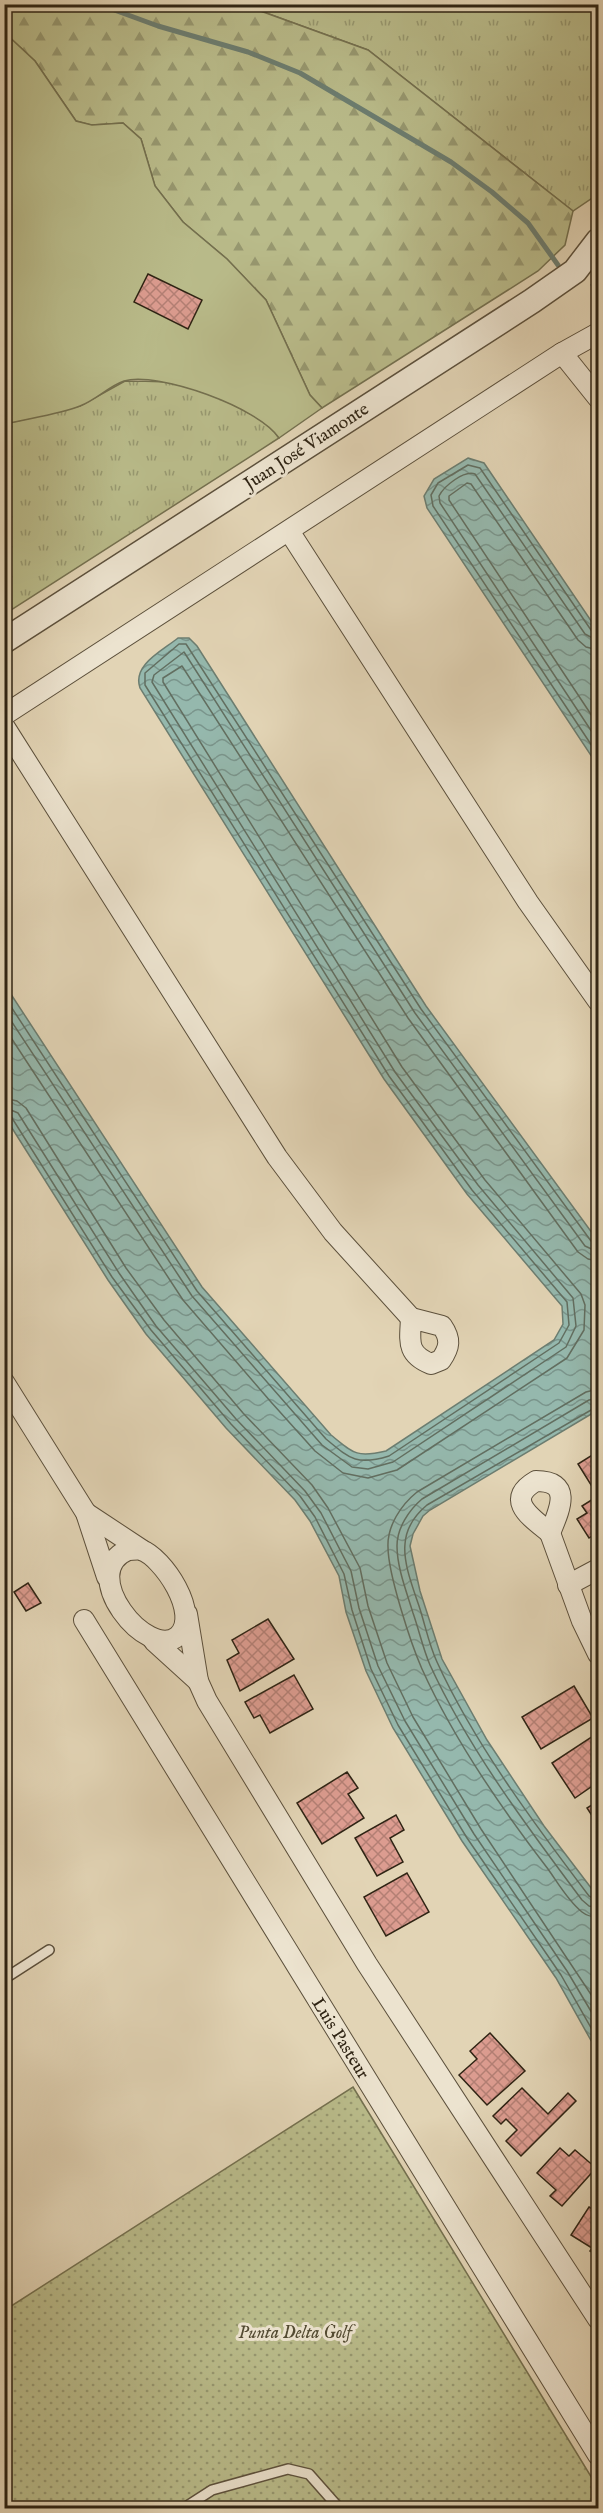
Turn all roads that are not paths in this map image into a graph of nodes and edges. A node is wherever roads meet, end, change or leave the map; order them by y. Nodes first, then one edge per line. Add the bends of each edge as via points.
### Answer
1 (598, 241) edge
2 (598, 333) edge
3 (562, 353) junction
4 (598, 398) edge
5 (289, 531) junction
6 (4, 641) edge
7 (4, 715) edge
8 (4, 726) edge
9 (598, 1001) edge
10 (411, 1318) dead end
11 (4, 1382) edge
12 (86, 1513) junction
13 (550, 1533) dead end
14 (142, 1550) junction
15 (598, 1569) edge
16 (107, 1577) junction
17 (568, 1585) junction
18 (187, 1614) junction
19 (84, 1620) dead end
20 (154, 1641) junction
21 (598, 1654) edge
22 (198, 1681) junction
23 (49, 1950) dead end
24 (4, 1979) edge
25 (598, 2319) edge
26 (598, 2455) edge
27 (184, 2508) edge
28 (339, 2508) edge

1 - 6 street, Juan José Viamonte via 575,271 532,301
2 - 3 street
3 - 4 street
3 - 5 street
5 - 7 street
5 - 9 street via 528,902
8 - 10 street via 277,1157 333,1232
11 - 12 street
12 - 14 street
12 - 16 street
13 - 17 street
14 - 16 street via 117,1554
14 - 18 street via 174,1583
15 - 17 street
16 - 20 street via 132,1624
17 - 21 street
18 - 20 street via 186,1627 177,1638
18 - 22 street
19 - 26 street, Luis Pasteur
20 - 22 street
22 - 25 street via 367,1964
23 - 24 lane
27 - 28 lane via 212,2490 288,2469 309,2474

